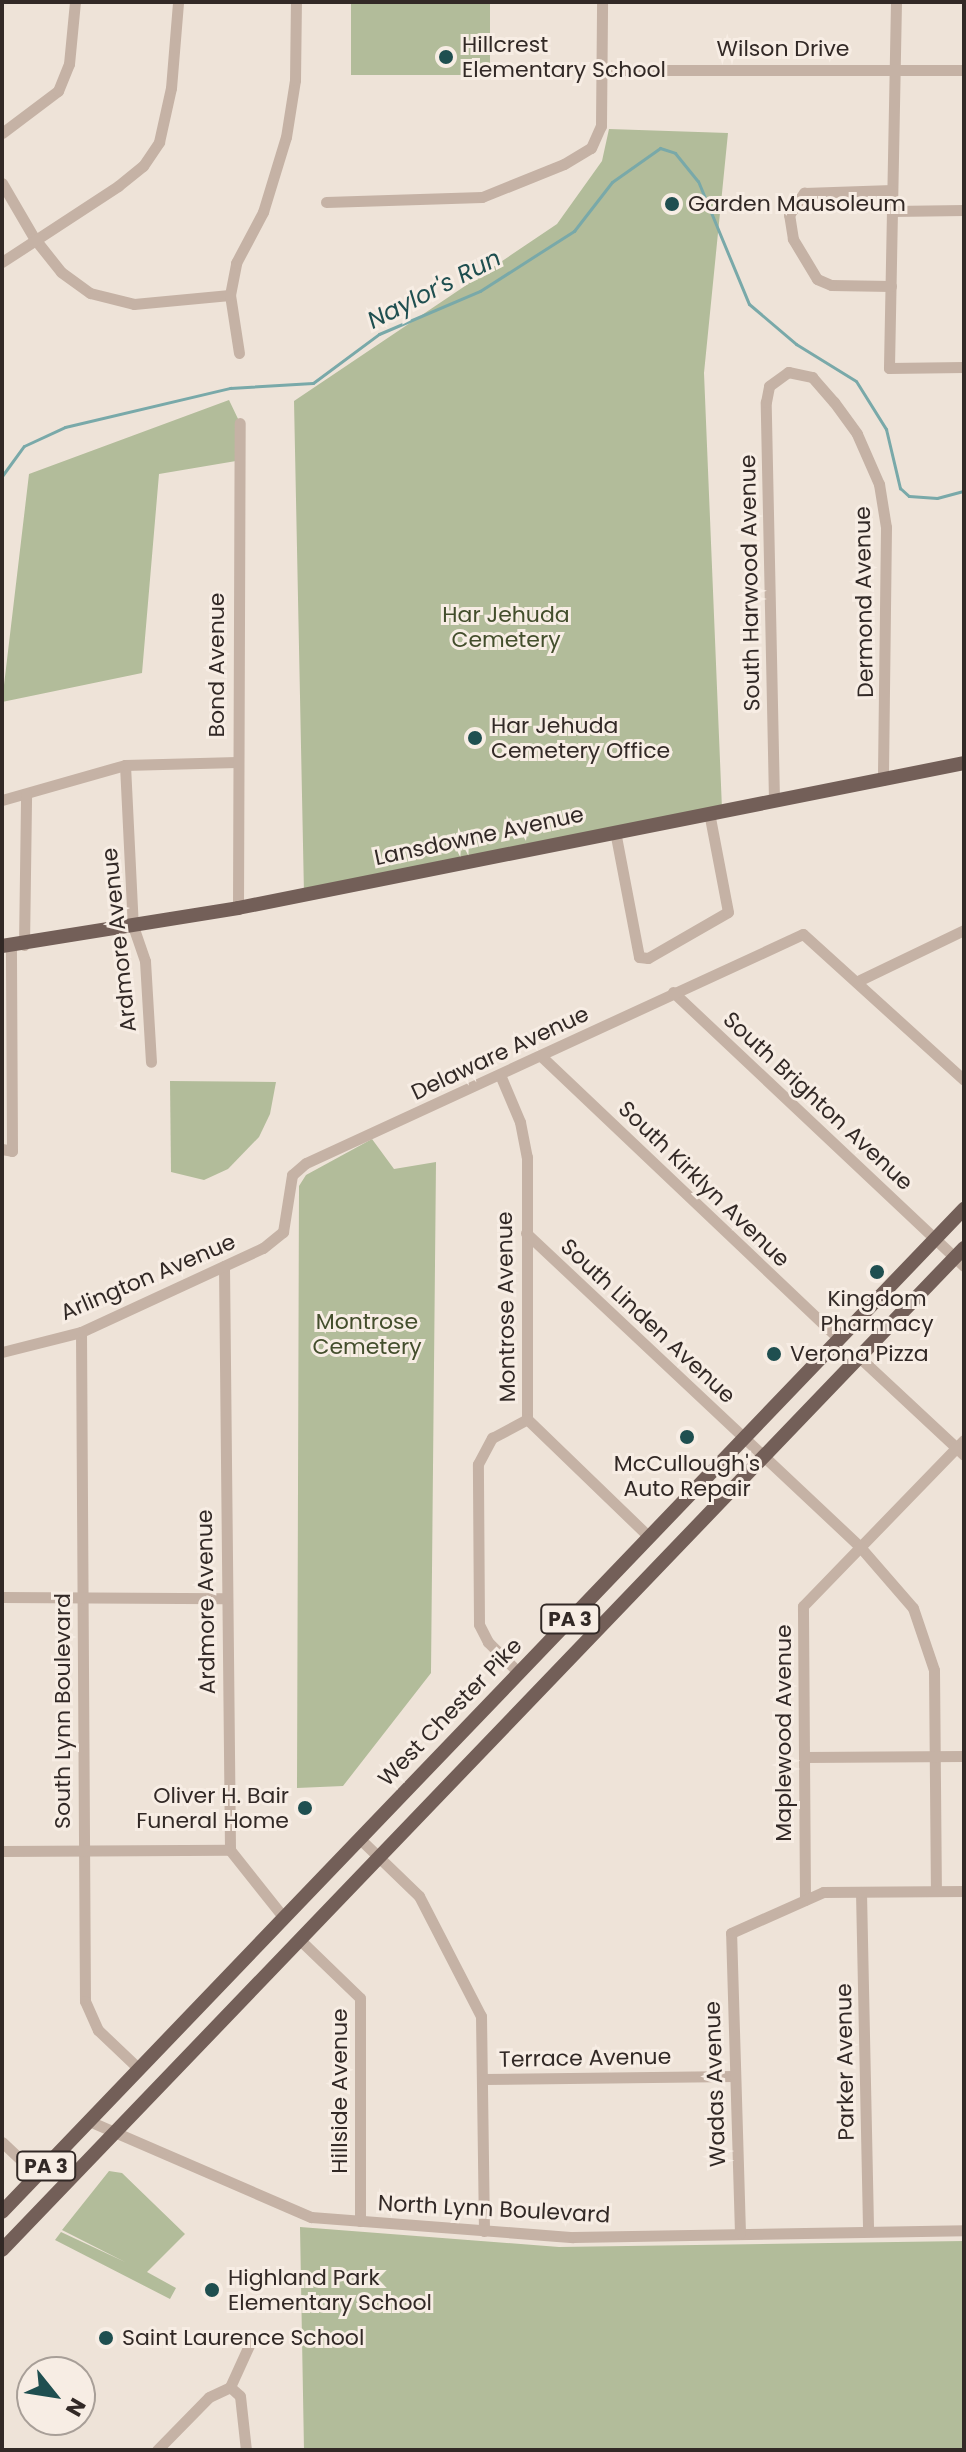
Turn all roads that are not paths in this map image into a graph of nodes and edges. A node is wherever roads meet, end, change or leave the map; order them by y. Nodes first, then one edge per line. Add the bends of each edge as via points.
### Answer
1 (75, 2) edge
2 (178, 2) edge
3 (296, 2) edge
4 (602, 2) edge
5 (896, 2) edge
6 (894, 69) junction
7 (601, 70) junction
8 (964, 70) edge
9 (2, 133) edge
10 (2, 183) edge
11 (892, 190) junction
12 (326, 202) dead end
13 (964, 210) edge
14 (892, 211) junction
15 (34, 238) junction
16 (2, 262) edge
17 (891, 286) junction
18 (230, 295) junction
19 (239, 353) dead end
20 (964, 367) edge
21 (785, 373) joint
22 (240, 423) dead end
23 (237, 762) junction
24 (964, 763) edge
25 (125, 765) junction
26 (883, 780) junction
27 (26, 794) junction
28 (2, 800) edge
29 (774, 800) junction
30 (709, 812) junction
31 (615, 831) junction
32 (238, 908) junction
33 (133, 926) junction
34 (964, 930) edge
35 (12, 946) edge
36 (860, 980) junction
37 (673, 992) junction
38 (542, 1057) junction
39 (151, 1062) dead end
40 (501, 1077) junction
41 (964, 1080) edge
42 (7, 1150) edge
43 (964, 1209) edge
44 (526, 1233) junction
45 (935, 1239) junction
46 (263, 1248) joint
47 (961, 1257) edge
48 (224, 1266) junction
49 (81, 1332) junction
50 (839, 1339) junction
51 (2, 1352) edge
52 (859, 1357) junction
53 (527, 1419) junction
54 (744, 1439) junction
55 (961, 1448) edge
56 (764, 1456) junction
57 (649, 1537) junction
58 (861, 1548) junction
59 (82, 1596) junction
60 (2, 1597) edge
61 (226, 1598) junction
62 (519, 1673) junction
63 (936, 1756) junction
64 (964, 1756) edge
65 (804, 1757) junction
66 (360, 1839) junction
67 (84, 1850) junction
68 (230, 1850) junction
69 (2, 1851) edge
70 (379, 1857) junction
71 (936, 1891) junction
72 (964, 1891) edge
73 (861, 1892) junction
74 (805, 1900) junction
75 (284, 1918) junction
76 (300, 1940) junction
77 (139, 2069) junction
78 (735, 2076) junction
79 (484, 2079) junction
80 (89, 2121) junction
81 (115, 2132) junction
82 (2, 2142) edge
83 (37, 2175) junction
84 (2, 2212) edge
85 (360, 2221) junction
86 (964, 2230) edge
87 (484, 2231) junction
88 (868, 2231) junction
89 (740, 2233) junction
90 (2, 2250) edge
91 (251, 2341) dead end
92 (230, 2387) junction
93 (157, 2450) edge
94 (246, 2450) edge

1 - 9 street via 69,64 58,91
2 - 15 street via 171,88 159,142 143,166 118,186
3 - 18 street via 295,80 286,137 263,212 236,263
4 - 7 street
5 - 6 street
6 - 7 street, Wilson Drive
6 - 8 street, Wilson Drive
6 - 11 street
7 - 12 street via 601,126 591,148 564,164 482,197
10 - 15 street
11 - 14 street
11 - 17 street via 804,193 789,215 793,239 817,279 831,285
13 - 14 street
14 - 17 street
15 - 16 street
15 - 18 street via 71,282 112,301 152,303
17 - 20 street via 889,368
18 - 19 street
21 - 26 street, Dermond Avenue via 807,374 834,402 857,434 879,484 886,527
21 - 29 street, South Harwood Avenue via 769,386 766,402
22 - 23 street, Bond Avenue
23 - 25 street
23 - 32 street, Bond Avenue
24 - 26 main road, Lansdowne Avenue
25 - 27 street
25 - 33 street, Ardmore Avenue
26 - 29 main road, Lansdowne Avenue
27 - 28 street
27 - 35 street
29 - 30 main road, Lansdowne Avenue
30 - 31 main road, Lansdowne Avenue
30 - 31 street via 728,912 648,958 639,957
31 - 32 main road, Lansdowne Avenue
32 - 33 main road, Lansdowne Avenue
33 - 35 main road, Lansdowne Avenue
33 - 39 street, Ardmore Avenue via 145,961
34 - 36 street
35 - 42 street
36 - 37 street, Delaware Avenue via 803,934
36 - 41 street
37 - 38 street, Delaware Avenue
37 - 45 street, South Brighton Avenue
38 - 40 street, Delaware Avenue
38 - 50 street, South Kirklyn Avenue
40 - 44 street, Montrose Avenue via 520,1122 527,1157
40 - 46 street, Delaware Avenue via 306,1163 292,1175 283,1232
43 - 45 main road, West Chester Pike / PA 3
44 - 53 street, Montrose Avenue
44 - 54 street, South Linden Avenue
45 - 47 street, South Brighton Avenue
45 - 50 main road, West Chester Pike / PA 3
46 - 48 street, Arlington Avenue
47 - 52 main road, PA 3
48 - 49 street, Arlington Avenue
48 - 61 street, Ardmore Avenue
49 - 51 street, Arlington Avenue
49 - 59 street, South Lynn Boulevard
50 - 54 main road, West Chester Pike / PA 3
52 - 55 street
52 - 56 main road, PA 3
53 - 57 street, Montrose Avenue
53 - 62 street via 492,1438 478,1464 479,1624 488,1642
54 - 56 street, South Linden Avenue
54 - 57 main road, West Chester Pike / PA 3
55 - 58 street, Maplewood Avenue
56 - 58 street, South Linden Avenue
56 - 70 main road, PA 3
57 - 62 main road, West Chester Pike / PA 3
58 - 63 street, South Linden Avenue via 901,1590 922,1628 934,1670
58 - 65 street, Maplewood Avenue via 803,1606
59 - 60 street
59 - 61 street
59 - 67 street, South Lynn Boulevard
61 - 68 street, Ardmore Avenue
62 - 66 main road, West Chester Pike / PA 3
63 - 64 street
63 - 65 street
63 - 71 street, South Linden Avenue
65 - 74 street, Maplewood Avenue
66 - 70 street
66 - 75 main road, West Chester Pike / PA 3
67 - 68 street
67 - 69 street
67 - 77 street, South Lynn Boulevard via 88,2014
68 - 75 street
70 - 76 main road, PA 3
70 - 79 street via 419,1896 481,2016
71 - 72 street
71 - 73 street
73 - 74 street via 823,1892
73 - 88 street, Parker Avenue
74 - 78 street, Wadas Avenue via 731,1933
75 - 77 main road, West Chester Pike / PA 3
76 - 81 main road, PA 3
76 - 85 street, Hillside Avenue via 360,1998
77 - 80 main road, West Chester Pike / PA 3
78 - 79 street, Terrace Avenue
78 - 89 street, Wadas Avenue
79 - 87 street
80 - 81 street, North Lynn Boulevard
80 - 83 main road, West Chester Pike / PA 3
81 - 85 street, North Lynn Boulevard via 289,2211
81 - 90 main road, PA 3
82 - 83 street
83 - 84 main road, West Chester Pike / PA 3
85 - 87 street, North Lynn Boulevard
86 - 88 street, North Lynn Boulevard
87 - 89 street, North Lynn Boulevard via 573,2237
88 - 89 street, North Lynn Boulevard
91 - 92 street
92 - 93 street via 209,2397
92 - 94 street via 240,2396

